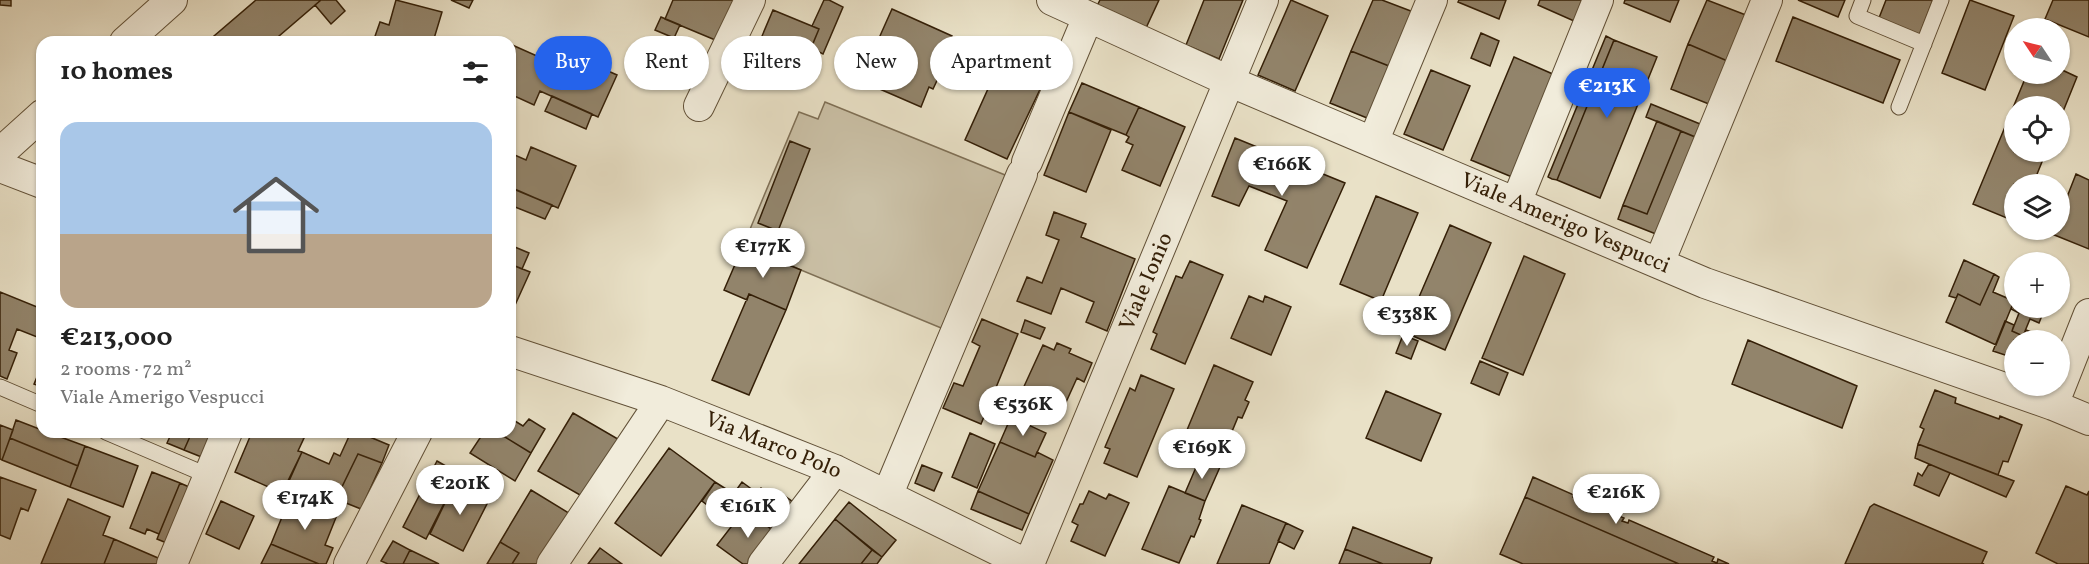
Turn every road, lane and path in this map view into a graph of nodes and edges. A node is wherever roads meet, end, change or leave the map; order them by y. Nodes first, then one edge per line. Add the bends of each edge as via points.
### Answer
1 (172, 0) edge
2 (750, 0) edge
3 (1052, 0) edge
4 (1263, 0) edge
5 (1432, 0) edge
6 (1598, 0) edge
7 (1767, 0) edge
8 (1863, 0) edge
9 (1941, 0) edge
10 (1088, 17) junction
11 (132, 36) edge
12 (1924, 44) junction
13 (1231, 82) junction
14 (699, 106) dead end
15 (1899, 106) dead end
16 (36, 120) edge
17 (1373, 142) junction
18 (0, 153) edge
19 (0, 167) edge
20 (36, 181) edge
21 (1516, 203) junction
22 (1659, 263) junction
23 (2089, 314) edge
24 (516, 353) edge
25 (0, 387) edge
26 (661, 400) junction
27 (36, 402) edge
28 (2053, 405) junction
29 (2089, 420) edge
30 (120, 438) edge
31 (225, 438) edge
32 (414, 438) edge
33 (835, 470) junction
34 (209, 476) junction
35 (887, 496) junction
36 (172, 564) edge
37 (349, 564) edge
38 (552, 564) edge
39 (762, 564) edge
40 (1027, 564) edge

1 - 11 street
2 - 14 street
3 - 10 street, Viale Amerigo Vespucci
4 - 13 street, Viale Ionio
5 - 17 street
6 - 21 street
7 - 22 street
8 - 12 lane via 1857,16
9 - 12 lane
10 - 13 street, Viale Amerigo Vespucci
10 - 35 street
12 - 15 lane
13 - 17 street, Viale Amerigo Vespucci
13 - 40 street, Viale Ionio
16 - 18 street
17 - 21 street, Viale Amerigo Vespucci
19 - 20 street
21 - 22 street, Viale Amerigo Vespucci
22 - 28 street, Viale Amerigo Vespucci via 1705,283
23 - 28 street
24 - 26 street, Via Marco Polo
25 - 27 lane
26 - 33 street, Via Marco Polo
26 - 38 street
28 - 29 street, Viale Amerigo Vespucci
30 - 34 lane
31 - 34 street
32 - 37 street
33 - 35 street, Via Marco Polo
33 - 39 street
34 - 36 street
35 - 40 street, Via Marco Polo

